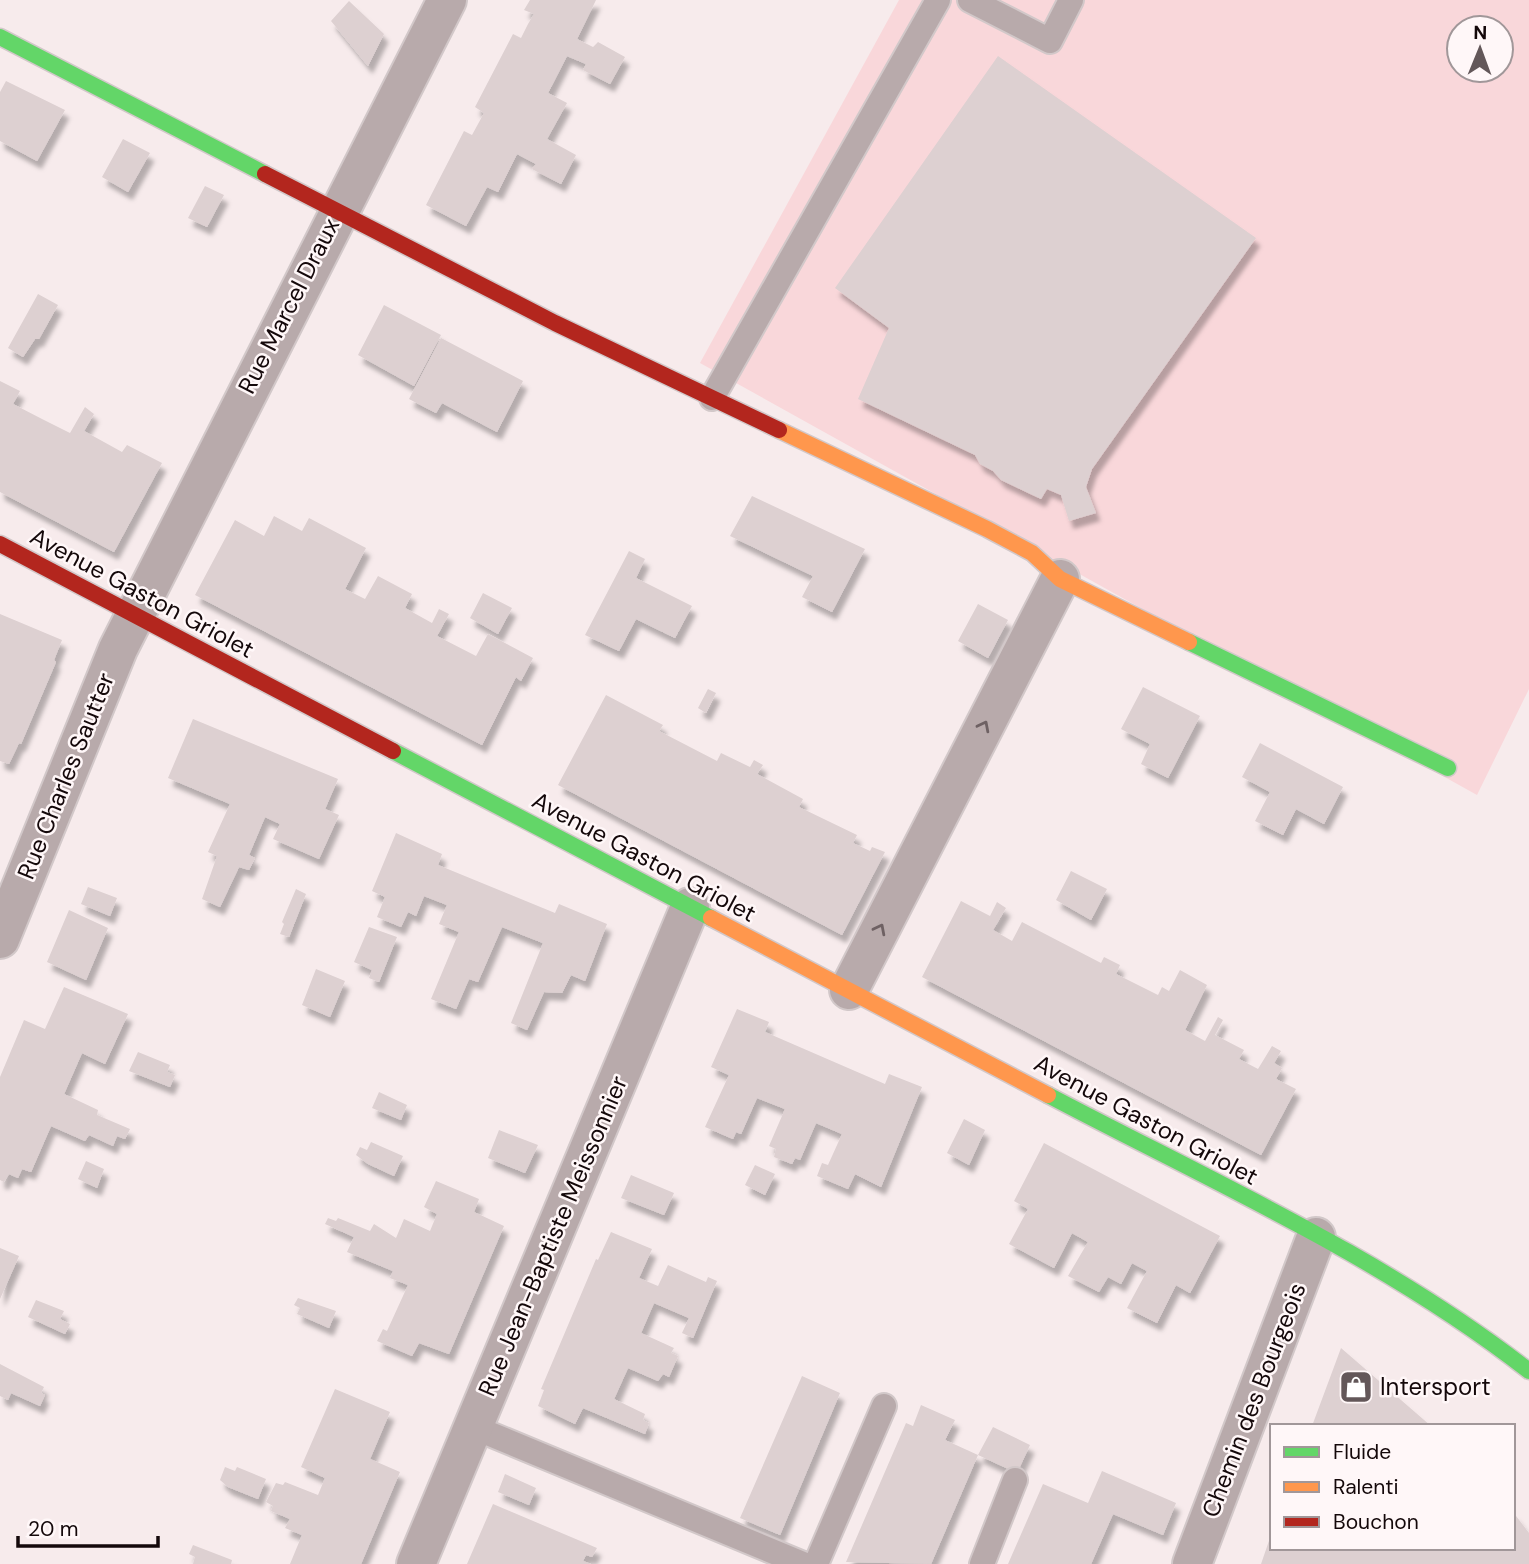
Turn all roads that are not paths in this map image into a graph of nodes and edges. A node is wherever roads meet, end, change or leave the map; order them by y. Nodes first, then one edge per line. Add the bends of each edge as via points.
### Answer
1 (447, 0) edge
2 (938, 0) edge
3 (970, 0) edge
4 (1071, 0) edge
5 (0, 37) edge
6 (337, 211) junction
7 (712, 398) junction
8 (0, 544) edge
9 (1060, 579) junction
10 (135, 615) junction
11 (1448, 768) dead end
12 (690, 907) junction
13 (0, 939) edge
14 (849, 989) junction
15 (1317, 1237) junction
16 (1529, 1371) edge
17 (884, 1406) dead end
18 (473, 1427) junction
19 (1015, 1480) dead end
20 (416, 1564) edge
21 (803, 1564) edge
22 (816, 1564) edge
23 (982, 1564) edge
24 (1192, 1564) edge

1 - 6 street, Rue Marcel Draux
2 - 7 lane
3 - 4 lane via 1050,41
5 - 6 street
6 - 7 street
6 - 10 street, Rue Marcel Draux
7 - 9 street via 1015,543
8 - 10 street, Avenue Gaston Griolet
9 - 11 street
14 -> 9 street
10 - 12 street, Avenue Gaston Griolet
10 - 13 street, Rue Charles Sautter via 117,649
12 - 14 street, Avenue Gaston Griolet
12 - 18 street, Rue Jean-Baptiste Meissonnier
14 - 15 street, Avenue Gaston Griolet
15 - 16 street, Avenue Gaston Griolet via 1441,1304
15 - 24 street, Chemin des Bourgeois
17 - 22 lane
18 - 20 street, Rue Jean-Baptiste Meissonnier
18 - 21 lane
19 - 23 lane

